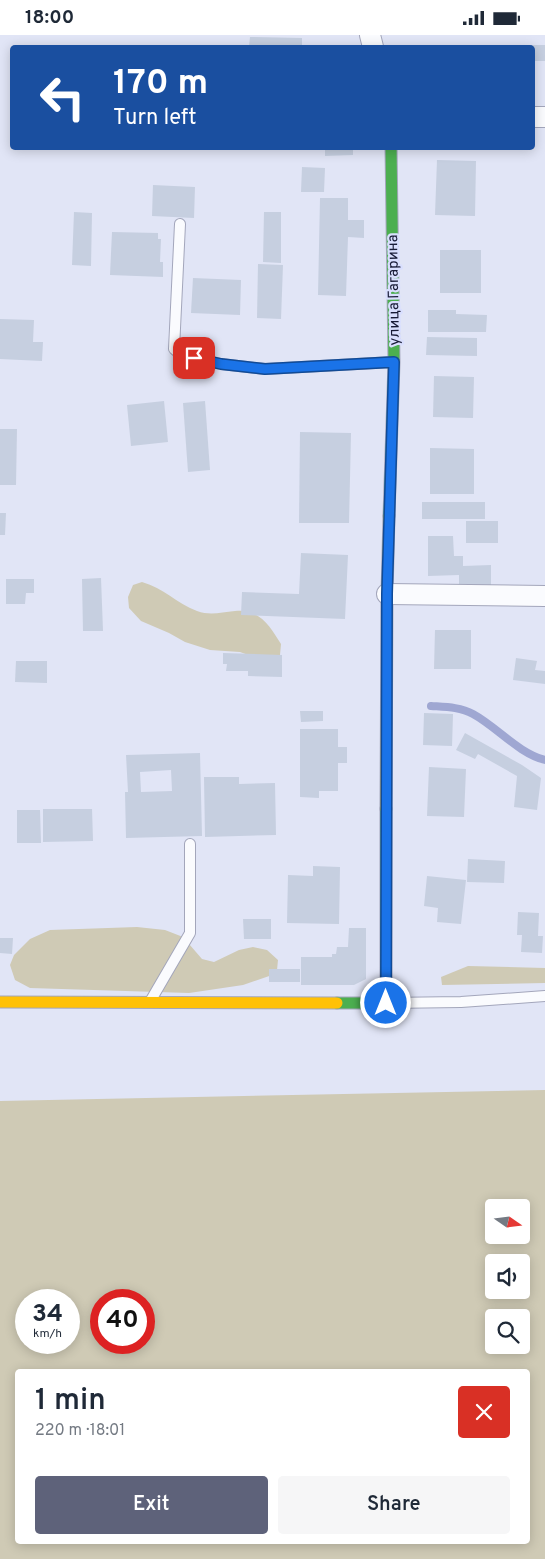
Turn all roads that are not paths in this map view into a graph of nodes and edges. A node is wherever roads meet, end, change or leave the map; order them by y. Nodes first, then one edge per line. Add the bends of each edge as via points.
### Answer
1 (391, 150) edge
2 (180, 224) dead end
3 (394, 362) junction
4 (387, 594) junction
5 (545, 597) edge
6 (190, 844) dead end
7 (545, 996) edge
8 (0, 1003) edge
9 (150, 1003) junction
10 (386, 1003) junction

1 - 3 street, улица Гагарина
2 - 3 lane via 174,349 181,355 265,369
3 - 4 street, улица Гагарина
4 - 5 street
4 - 10 street, улица Гагарина
6 - 9 lane via 190,933
7 - 10 lane
8 - 9 street
9 - 10 street

